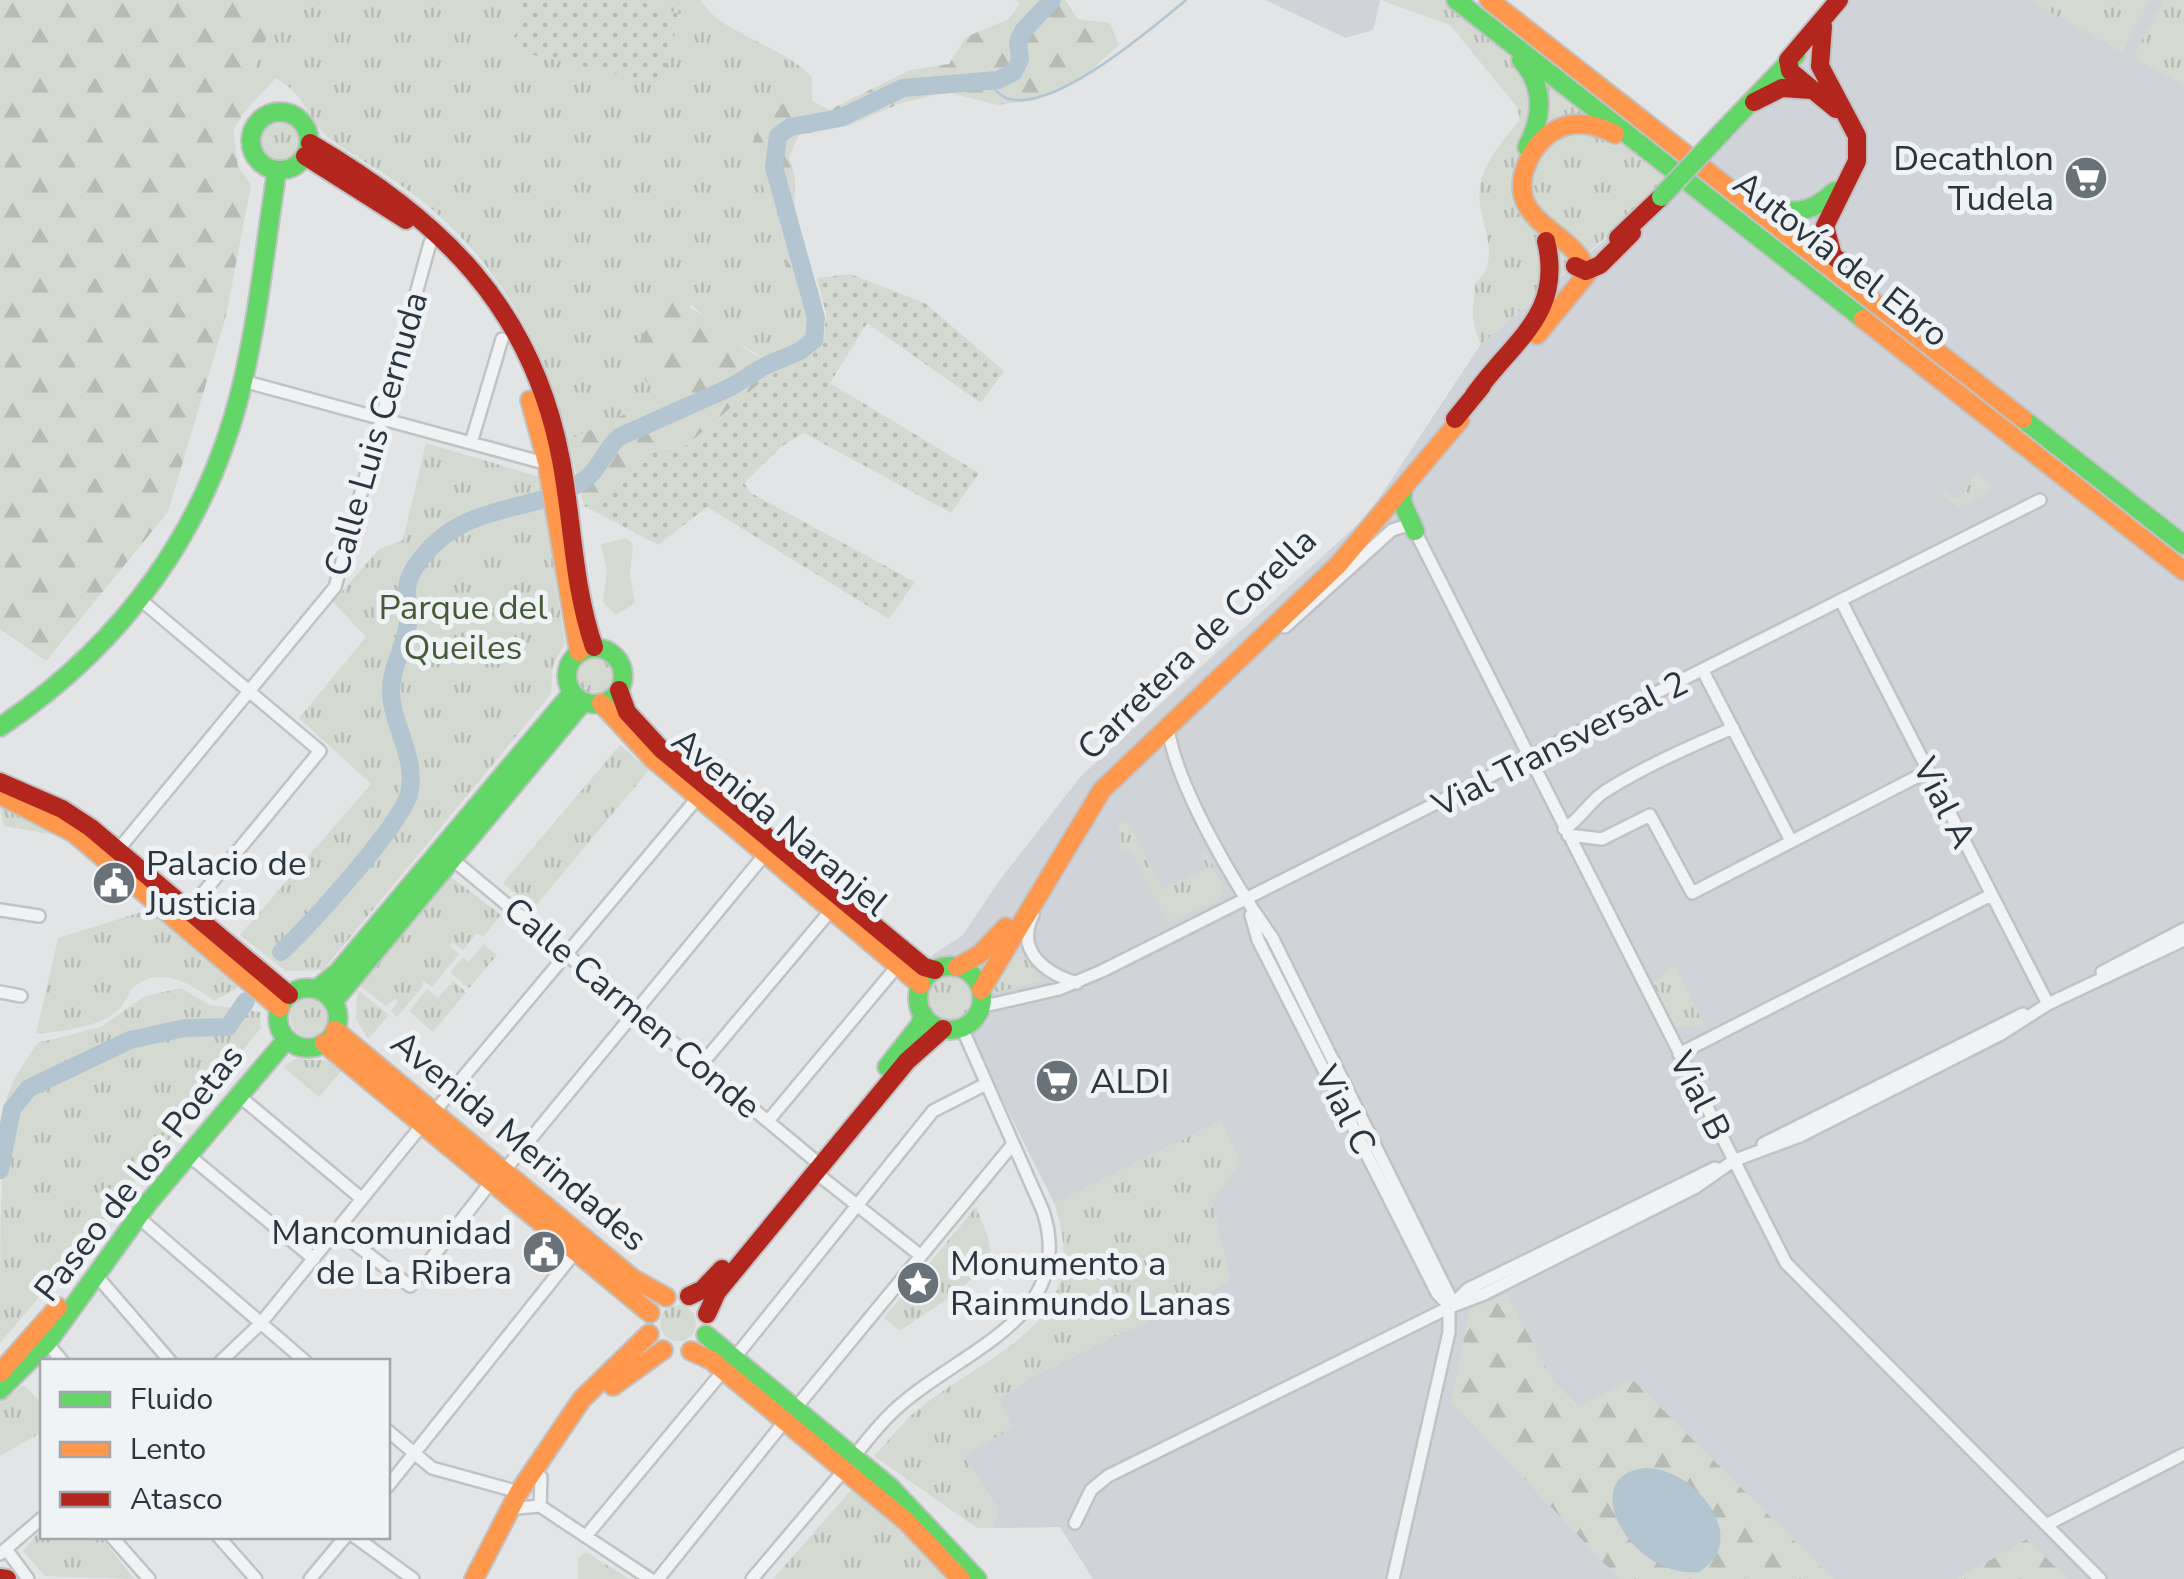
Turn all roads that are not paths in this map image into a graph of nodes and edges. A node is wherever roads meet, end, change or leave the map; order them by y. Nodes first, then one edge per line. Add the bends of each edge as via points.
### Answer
1 (1444, 0) edge
2 (1456, 0) edge
3 (1836, 0) edge
4 (1847, 0) edge
5 (1495, 5) edge
6 (1823, 26) junction
7 (1788, 64) junction
8 (1811, 90) junction
9 (1754, 102) junction
10 (1723, 130) junction
11 (308, 150) junction
12 (273, 169) junction
13 (1634, 228) junction
14 (1546, 241) junction
15 (430, 243) junction
16 (1569, 246) junction
17 (1586, 271) junction
18 (1820, 284) junction
19 (1536, 336) junction
20 (502, 339) junction
21 (243, 381) junction
22 (1474, 395) junction
23 (380, 418) junction
24 (1457, 419) junction
25 (471, 444) junction
26 (554, 460) junction
27 (1403, 490) junction
28 (2040, 500) dead end
29 (1378, 520) junction
30 (1415, 531) junction
31 (2184, 533) edge
32 (1357, 545) junction
33 (2184, 545) edge
34 (2184, 571) edge
35 (142, 600) junction
36 (1841, 601) junction
37 (1294, 619) junction
38 (586, 650) junction
39 (1703, 672) junction
40 (1217, 683) junction
41 (619, 690) junction
42 (250, 691) junction
43 (585, 700) junction
44 (0, 725) edge
45 (1168, 727) junction
46 (1733, 728) junction
47 (1144, 748) junction
48 (1529, 760) junction
49 (1178, 768) junction
50 (1928, 771) junction
51 (0, 782) edge
52 (0, 795) edge
53 (699, 796) junction
54 (1566, 832) junction
55 (1791, 841) junction
56 (118, 850) junction
57 (766, 853) junction
58 (452, 858) junction
59 (1991, 895) junction
60 (1040, 897) junction
61 (198, 898) dead end
62 (1248, 904) junction
63 (832, 909) junction
64 (0, 910) edge
65 (39, 916) dead end
66 (2184, 929) edge
67 (2184, 940) edge
68 (567, 954) junction
69 (899, 964) junction
70 (957, 968) junction
71 (935, 970) junction
72 (1077, 982) junction
73 (921, 985) junction
74 (317, 990) junction
75 (0, 992) edge
76 (21, 996) dead end
77 (980, 998) junction
78 (284, 1001) junction
79 (333, 1002) junction
80 (2048, 1004) junction
81 (634, 1012) junction
82 (923, 1014) junction
83 (952, 1028) junction
84 (284, 1035) junction
85 (329, 1037) junction
86 (1679, 1054) junction
87 (700, 1066) junction
88 (986, 1084) junction
89 (238, 1096) junction
90 (428, 1119) junction
91 (768, 1121) junction
92 (1013, 1144) junction
93 (187, 1154) junction
94 (1733, 1161) junction
95 (814, 1165) junction
96 (498, 1176) junction
97 (362, 1198) junction
98 (858, 1206) junction
99 (138, 1217) junction
100 (337, 1230) junction
101 (576, 1251) junction
102 (921, 1256) junction
103 (314, 1259) junction
104 (96, 1274) junction
105 (666, 1296) junction
106 (689, 1296) junction
107 (1450, 1306) junction
108 (650, 1313) junction
109 (706, 1314) junction
110 (261, 1323) junction
111 (650, 1334) junction
112 (706, 1334) junction
113 (47, 1343) junction
114 (663, 1350) junction
115 (691, 1351) junction
116 (60, 1359) edge
117 (168, 1359) edge
118 (223, 1359) edge
119 (303, 1359) edge
120 (728, 1365) junction
121 (0, 1373) edge
122 (0, 1390) edge
123 (789, 1416) junction
124 (390, 1432) edge
125 (414, 1454) junction
126 (2184, 1454) edge
127 (848, 1464) junction
128 (541, 1477) junction
129 (390, 1484) edge
130 (519, 1500) junction
131 (540, 1506) junction
132 (40, 1520) edge
133 (1075, 1523) dead end
134 (2048, 1524) junction
135 (586, 1536) junction
136 (114, 1539) edge
137 (221, 1539) edge
138 (343, 1539) edge
139 (358, 1539) edge
140 (3, 1552) edge
141 (28, 1579) edge
142 (149, 1579) edge
143 (256, 1579) edge
144 (310, 1579) edge
145 (413, 1579) edge
146 (477, 1579) edge
147 (650, 1579) edge
148 (658, 1579) edge
149 (752, 1579) edge
150 (962, 1579) edge
151 (977, 1579) edge
152 (1393, 1579) edge
153 (2100, 1579) edge

1 - 14 main road via 1534,77 1542,112 1520,164 1517,198
2 - 18 main road, Autovía del Ebro
3 - 7 main road
3 - 10 main road
4 - 6 main road
5 - 8 main road via 1587,66 1771,208 1790,214 1824,202 1849,162 1845,124
5 - 33 main road, Autovía del Ebro
6 - 7 main road
6 - 31 main road via 1820,66 1857,136 1857,161 1824,226 1833,256
7 - 8 main road
7 - 9 main road
8 - 9 main road via 1782,88
9 - 10 main road
10 - 13 main road, bridge
11 - 12 main road via 288,169
11 - 12 main road via 299,118 286,112 261,119 251,142 254,154
11 - 15 main road via 398,212
11 - 26 main road via 403,201 482,286 518,343
12 - 21 main road
12 - 44 main road via 239,374 203,490 127,611 58,680
13 - 16 main road via 1611,240
13 - 17 main road
13 - 19 main road
14 - 17 main road
14 - 22 main road via 1554,275 1548,304
15 - 20 main road
15 - 23 street, Calle Luis Cernuda
16 - 17 main road via 1584,258
16 - 18 main road via 1532,216 1524,172 1549,133 1594,124
17 - 19 main road via 1586,280
17 - 22 main road
18 - 34 main road, Autovía del Ebro
19 - 24 main road
20 - 25 street
20 - 26 main road
21 - 23 street
21 - 35 main road via 206,492
22 - 24 main road
23 - 25 street
23 - 42 street, Calle Luis Cernuda via 336,586
24 - 27 main road, Carretera de Corella
24 - 70 main road, Carretera de Corella via 1322,571 1090,792 1023,909
25 - 26 street
26 - 38 main road
27 - 29 main road, Carretera de Corella
27 - 30 main road
28 - 36 street, Vial Transversal 2
29 - 30 main road via 1393,516
29 - 32 main road, Carretera de Corella
30 - 37 street, Carretera de Corella via 1392,530
30 - 48 street, Vial B
32 - 37 main road
32 - 40 main road, Carretera de Corella
35 - 42 street
35 - 44 main road via 76,671
36 - 39 street, Vial Transversal 2
36 - 50 street, Vial A
37 - 40 street, Carretera de Corella
38 - 41 main road via 618,659
38 - 43 main road via 567,666
39 - 46 street
39 - 48 street, Vial Transversal 2
40 - 45 main road, Carretera de Corella
41 - 43 main road
41 - 71 main road, Avenida Naranjel via 627,712 662,749
42 - 56 street, Calle Luis Cernuda
42 - 61 street via 320,752
43 - 53 main road, Avenida Naranjel
43 - 58 main road
43 - 74 main road
45 - 47 main road, Carretera de Corella
45 - 49 street, Vial C
46 - 54 street, Vial Transversal 2 via 1607,790 1581,808
46 - 55 street
47 - 49 street
47 - 60 main road, Carretera de Corella via 1102,790
48 - 54 street, Vial B
48 - 62 street, Vial Transversal 2
49 - 62 street, Vial C
50 - 55 street
50 - 59 street, Vial A
51 - 56 main road via 62,808
52 - 78 main road via 74,833
53 - 57 main road, Avenida Naranjel
53 - 68 street
54 - 55 street via 1602,839 1650,815 1692,894
54 - 86 street, Vial B
56 - 78 main road
57 - 63 main road, Avenida Naranjel
57 - 81 street
58 - 68 street, Calle Carmen Conde
58 - 79 main road
59 - 80 street, Vial A
59 - 86 street
60 - 72 street via 1027,934 1031,952 1051,974
60 - 77 main road, Carretera de Corella via 1000,953
62 - 72 street, Vial Transversal 2
62 - 107 street, Vial C via 1258,940 1437,1294
63 - 69 main road, Avenida Naranjel
63 - 87 street
64 - 65 street
66 - 80 street
67 - 80 street
68 - 81 street, Calle Carmen Conde
68 - 90 street
69 - 73 main road, Avenida Naranjel
69 - 91 street
70 - 71 main road
70 - 77 main road via 970,974
71 - 73 main road
72 - 77 street, Vial Transversal 2 via 1000,1006
73 - 82 main road
74 - 78 main road
74 - 79 main road
75 - 76 street
77 - 83 main road
78 - 84 main road
79 - 85 main road
80 - 94 street via 1800,1136
81 - 87 street, Calle Carmen Conde
81 - 96 street
82 - 83 main road
82 - 95 main road
83 - 88 street
83 - 95 main road via 906,1061
84 - 85 main road via 304,1048
84 - 89 main road, Paseo de los Poetas
84 - 121 main road, Paseo de los Poetas via 188,1133 46,1324
85 - 90 main road, Avenida Merindades
86 - 94 street, Vial B
87 - 91 street, Calle Carmen Conde
88 - 92 street
88 - 98 street via 939,1106
89 - 93 main road, Paseo de los Poetas
89 - 97 street
90 - 96 main road, Avenida Merindades
90 - 97 street
91 - 95 street, Calle Carmen Conde
92 - 102 street
92 - 127 street via 1049,1228 1050,1258 1037,1297 1020,1318 905,1401
93 - 99 main road, Paseo de los Poetas
93 - 103 street
94 - 107 street via 1678,1196
94 - 134 street, Vial B via 1786,1263
95 - 98 street, Calle Carmen Conde
95 - 106 main road via 712,1282
95 - 109 main road
96 - 100 street via 410,1286
96 - 101 main road, Avenida Merindades
96 - 105 main road, Avenida Merindades via 632,1278
97 - 100 street
98 - 102 street, Calle Carmen Conde
98 - 120 street
99 - 104 main road, Paseo de los Poetas
99 - 110 street
100 - 103 street
101 - 108 main road, Avenida Merindades
101 - 125 street
102 - 123 street
103 - 110 street
104 - 113 main road, Paseo de los Poetas
104 - 117 street
105 - 106 main road
105 - 108 main road
106 - 109 main road
107 - 133 street via 1108,1476 1091,1490
107 - 152 street
108 - 111 main road
109 - 112 main road
110 - 118 street
110 - 119 street
111 - 114 main road
111 - 130 main road via 582,1399
112 - 115 main road
112 - 120 main road
113 - 116 street
113 - 122 main road, Paseo de los Poetas
114 - 115 main road
114 - 128 main road via 602,1394
115 - 120 main road
120 - 123 main road
120 - 135 street
123 - 127 main road
123 - 148 street
124 - 125 street
125 - 129 street
125 - 130 street via 432,1468
126 - 134 street
127 - 149 street
127 - 150 main road
127 - 151 main road via 956,1549
128 - 130 main road
128 - 131 street
130 - 131 street
130 - 146 main road
131 - 135 street
132 - 140 street
134 - 153 street, Vial B
135 - 147 street
136 - 142 street
137 - 143 street
138 - 144 street
139 - 145 street
140 - 141 street

